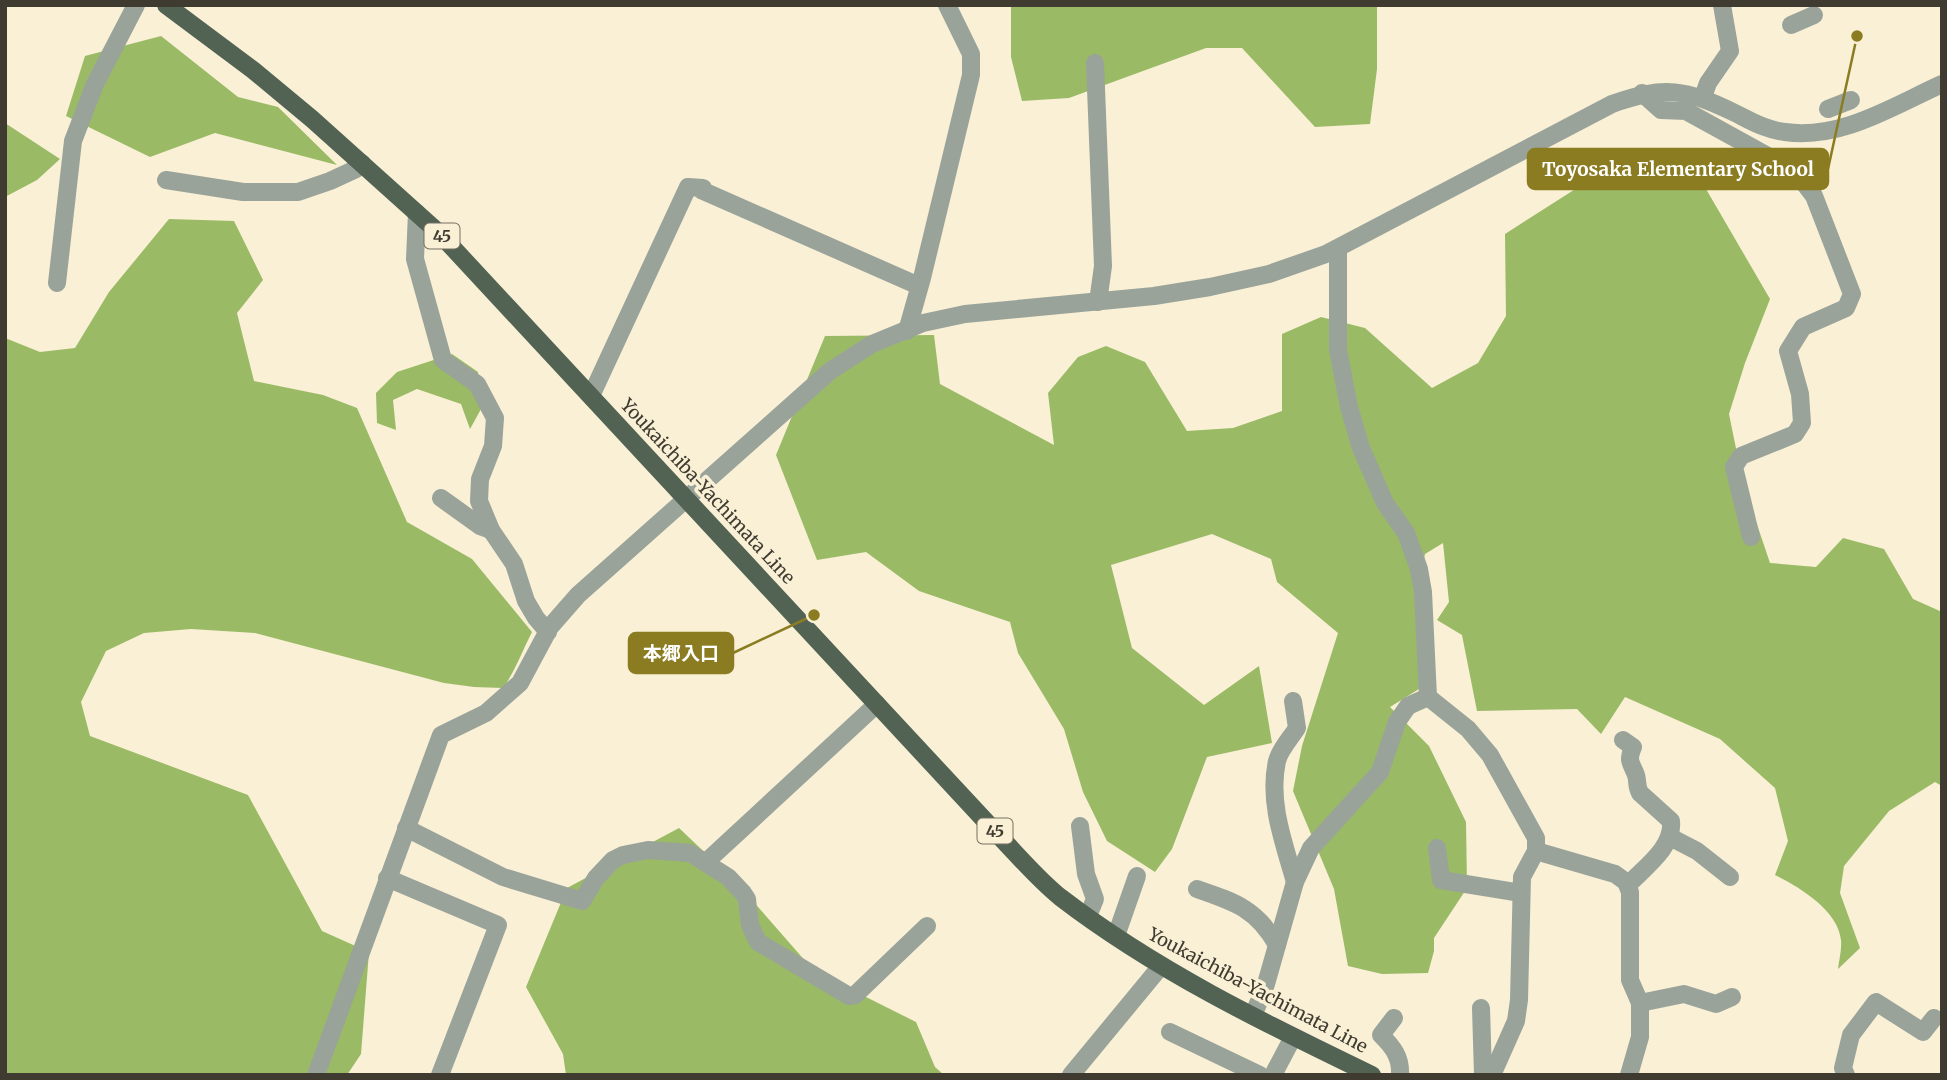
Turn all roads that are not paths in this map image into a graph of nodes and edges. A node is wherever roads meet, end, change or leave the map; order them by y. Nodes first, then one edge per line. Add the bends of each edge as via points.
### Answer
1 (136, 5) edge
2 (166, 5) edge
3 (947, 5) edge
4 (1722, 5) edge
5 (1814, 15) dead end
6 (1791, 25) dead end
7 (1095, 63) dead end
8 (1942, 84) edge
9 (1642, 93) junction
10 (1703, 97) junction
11 (1840, 105) dead end
12 (1847, 127) junction
13 (362, 163) junction
14 (166, 180) dead end
15 (417, 213) junction
16 (1338, 248) junction
17 (57, 283) dead end
18 (919, 286) junction
19 (1098, 302) junction
20 (907, 331) junction
21 (591, 396) junction
22 (441, 498) dead end
23 (688, 499) junction
24 (491, 530) junction
25 (1751, 537) dead end
26 (548, 632) junction
27 (1427, 697) junction
28 (1293, 701) dead end
29 (877, 704) junction
30 (1623, 740) dead end
31 (1080, 826) dead end
32 (405, 828) junction
33 (1670, 836) junction
34 (1437, 848) dead end
35 (1536, 851) junction
36 (706, 862) junction
37 (1137, 876) dead end
38 (1730, 877) dead end
39 (387, 878) junction
40 (1295, 882) junction
41 (1628, 886) junction
42 (1197, 889) dead end
43 (1521, 893) junction
44 (1088, 916) junction
45 (928, 926) dead end
46 (1116, 936) junction
47 (1277, 945) junction
48 (1161, 966) junction
49 (1732, 998) dead end
50 (1640, 1003) junction
51 (1481, 1008) dead end
52 (1253, 1016) junction
53 (1394, 1018) dead end
54 (1934, 1018) dead end
55 (1170, 1032) dead end
56 (1293, 1037) junction
57 (316, 1075) edge
58 (440, 1075) edge
59 (1071, 1075) edge
60 (1260, 1075) edge
61 (1273, 1075) edge
62 (1372, 1075) edge
63 (1400, 1075) edge
64 (1483, 1075) edge
65 (1492, 1075) edge
66 (1629, 1075) edge
67 (1846, 1075) edge

1 - 17 street via 95,84 73,141
2 - 13 main road, Youkaichiba-Yachimata Line / 45 via 253,70
3 - 18 street via 971,54 971,75
4 - 10 street via 1730,51
5 - 6 street
7 - 19 street via 1103,266
8 - 12 street
9 - 10 street via 1672,90
9 - 16 street via 1612,104
9 - 25 street via 1661,110 1686,111 1795,171 1814,196 1852,294 1846,308 1803,327 1788,351 1800,394 1802,423 1795,434 1741,456 1734,467
10 - 12 street via 1768,129 1787,133
11 - 12 street
13 - 14 street via 298,192 243,192
13 - 15 main road, Youkaichiba-Yachimata Line / 45
15 - 21 main road, Youkaichiba-Yachimata Line / 45
15 - 24 street via 415,259 443,360 477,384 495,418 479,501
16 - 19 street via 1269,274
16 - 27 street via 1338,350 1349,407 1360,448 1385,503 1406,533 1419,569
18 - 20 street
18 - 21 street via 703,188 688,187
19 - 20 street via 965,314
20 - 23 street via 872,344 830,371
21 - 23 main road, Youkaichiba-Yachimata Line / 45
22 - 24 street
23 - 26 street via 578,594
23 - 29 main road, Youkaichiba-Yachimata Line / 45
24 - 26 street via 514,564 526,601
26 - 32 street via 520,683 486,713 441,736
27 - 35 street via 1468,729 1490,755 1531,826
27 - 40 street via 1408,706 1397,722 1380,772 1311,849
28 - 40 street via 1297,728 1277,762 1275,811
29 - 36 street
29 - 44 main road, Youkaichiba-Yachimata Line / 45 via 1033,872
30 - 33 street via 1633,747 1629,756 1637,787 1671,821
31 - 44 street via 1086,874 1095,899
32 - 36 street via 503,877 582,901 596,878 623,855 648,850 684,852
32 - 39 street
33 - 38 street
33 - 41 street
34 - 43 street via 1441,880
35 - 41 street via 1615,874
35 - 43 street via 1522,877
36 - 45 street via 728,877 747,899 750,925 758,942 849,996
37 - 46 street
39 - 57 street
39 - 58 street via 498,925
40 - 47 street
41 - 50 street via 1630,980
42 - 47 street via 1234,901 1254,914
43 - 65 street via 1516,1021
44 - 46 main road, Youkaichiba-Yachimata Line / 45
46 - 48 main road, Youkaichiba-Yachimata Line / 45
47 - 52 street
48 - 52 main road, Youkaichiba-Yachimata Line / 45
48 - 59 street
49 - 50 street via 1716,1004 1684,994
50 - 66 street via 1640,1037
51 - 64 street
52 - 56 main road, Youkaichiba-Yachimata Line / 45
53 - 63 street via 1381,1035 1395,1049
54 - 67 street via 1923,1032 1876,1002 1851,1035 1843,1068
55 - 60 street
56 - 61 street
56 - 62 main road, Youkaichiba-Yachimata Line / 45

